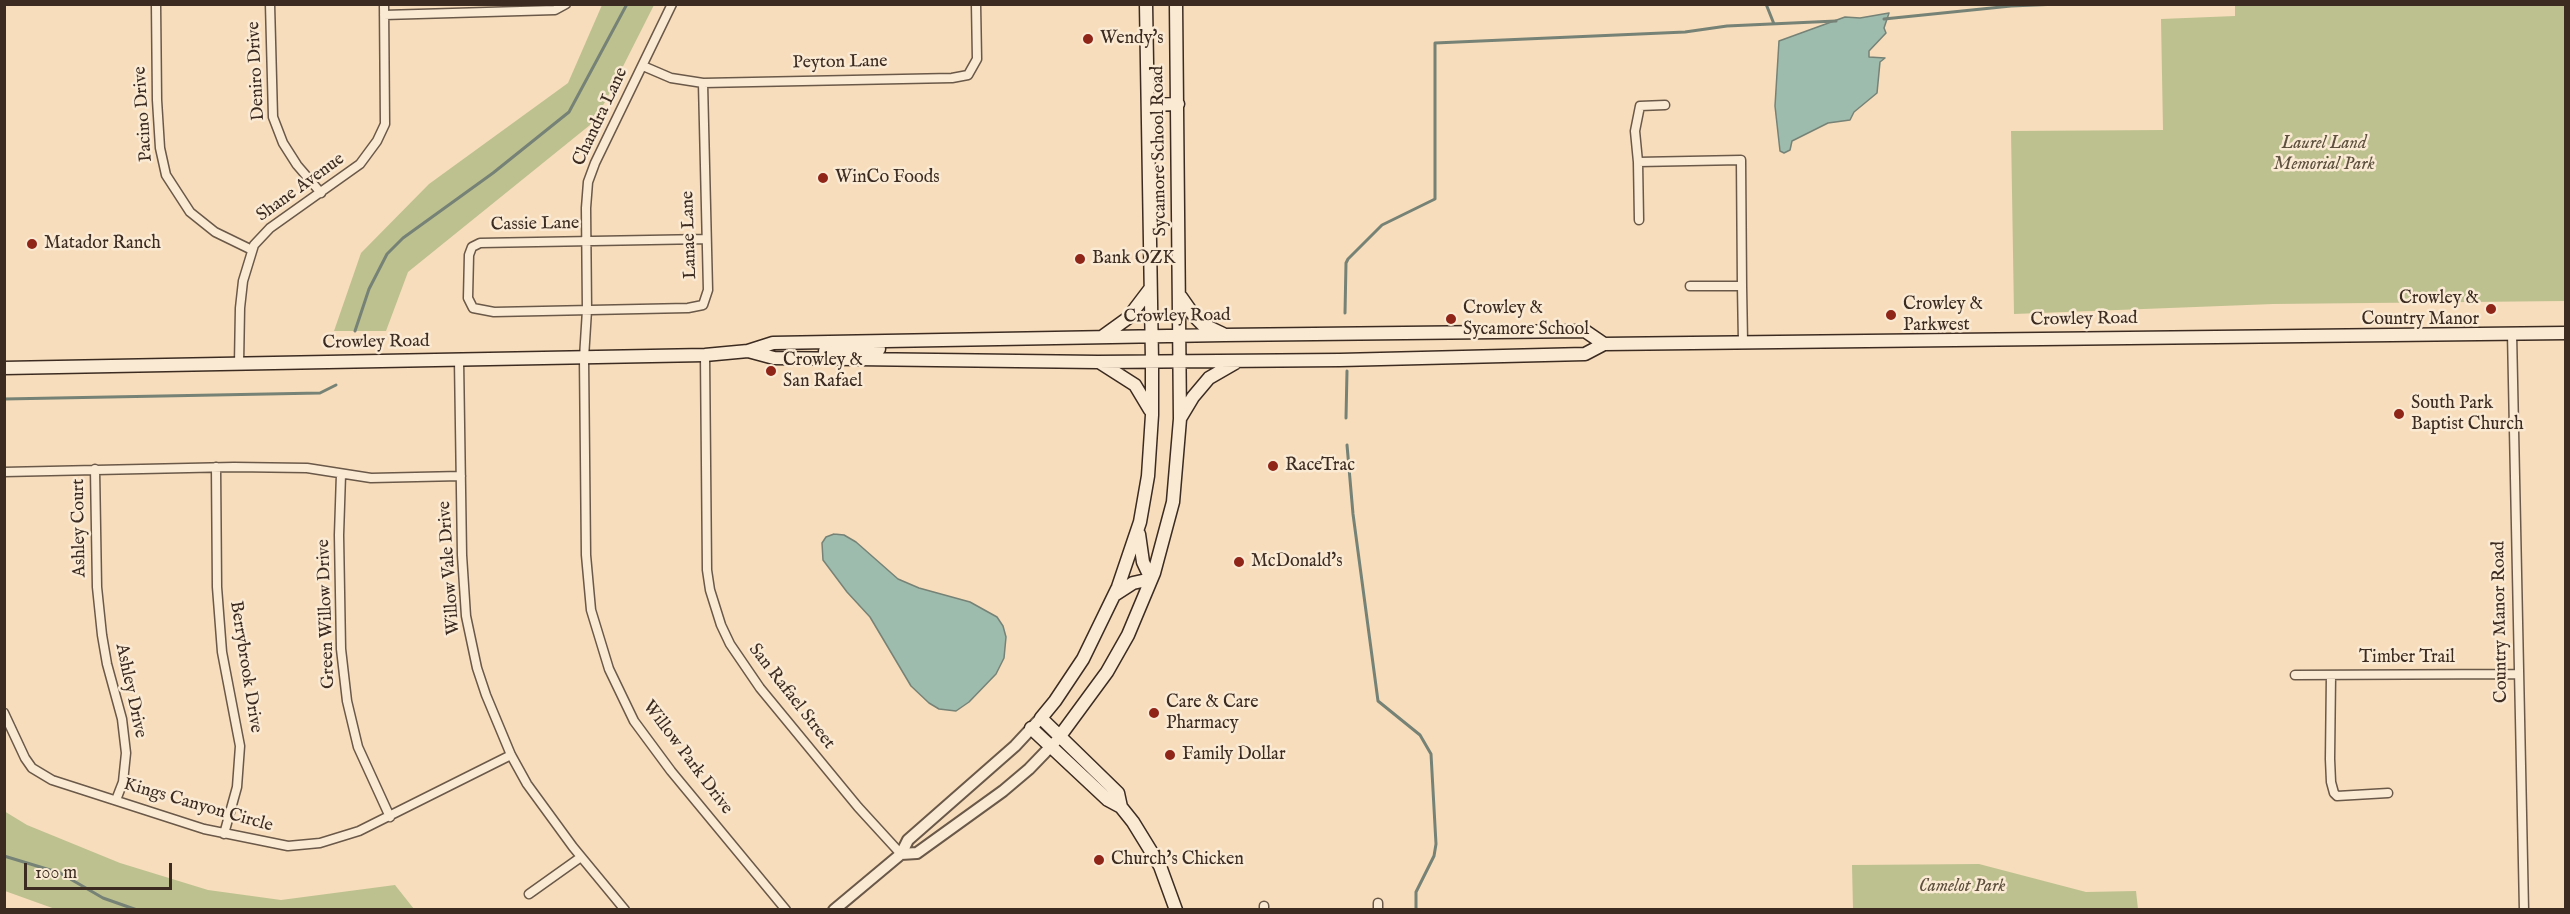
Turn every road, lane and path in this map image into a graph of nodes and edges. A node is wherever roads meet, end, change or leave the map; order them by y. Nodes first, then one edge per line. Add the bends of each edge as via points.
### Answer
1 (156, 4) edge
2 (270, 4) edge
3 (384, 4) edge
4 (566, 4) edge
5 (672, 4) edge
6 (976, 4) edge
7 (1146, 4) edge
8 (1176, 4) edge
9 (384, 15) junction
10 (643, 66) junction
11 (703, 83) junction
12 (1178, 104) junction
13 (1148, 105) junction
14 (1665, 105) dead end
15 (1638, 162) junction
16 (321, 193) junction
17 (1639, 220) dead end
18 (706, 239) junction
19 (586, 241) junction
20 (252, 250) junction
21 (1742, 285) junction
22 (1690, 286) dead end
23 (1150, 289) junction
24 (1180, 294) junction
25 (587, 310) junction
26 (2512, 333) junction
27 (2565, 333) edge
28 (1224, 335) junction
29 (1102, 336) junction
30 (1151, 336) junction
31 (1180, 336) junction
32 (910, 340) junction
33 (1743, 342) junction
34 (1604, 344) junction
35 (748, 351) junction
36 (705, 356) junction
37 (584, 358) junction
38 (804, 359) junction
39 (459, 360) junction
40 (1152, 361) junction
41 (1180, 361) junction
42 (1242, 361) junction
43 (1098, 362) junction
44 (239, 364) junction
45 (4, 368) edge
46 (1152, 415) junction
47 (1180, 418) junction
48 (216, 467) junction
49 (95, 469) junction
50 (4, 472) edge
51 (341, 474) junction
52 (460, 476) junction
53 (1140, 522) junction
54 (1151, 579) junction
55 (97, 587) joint
56 (1114, 595) junction
57 (2518, 674) junction
58 (2295, 675) dead end
59 (2331, 675) junction
60 (4, 713) edge
61 (1041, 718) junction
62 (1031, 728) junction
63 (1060, 736) junction
64 (1051, 747) junction
65 (511, 755) junction
66 (2388, 793) dead end
67 (116, 800) junction
68 (1121, 807) junction
69 (390, 817) junction
70 (224, 834) junction
71 (901, 854) junction
72 (581, 857) junction
73 (529, 894) dead end
74 (625, 909) edge
75 (786, 909) edge
76 (834, 909) edge
77 (1176, 909) edge
78 (2524, 909) edge

1 - 20 street, Pacino Drive via 157,100 166,175 190,212 215,232
2 - 16 street, Deniro Drive via 273,117 283,143
3 - 9 street, Shane Avenue
4 - 9 street via 555,10
5 - 10 street, Chandra Lane
6 - 11 street, Peyton Lane via 977,59 968,75
7 - 13 main road, Sycamore School Road
8 - 12 main road, Sycamore School Road
9 - 16 street, Shane Avenue via 385,124 360,164
10 - 11 street, Peyton Lane via 671,78
10 - 19 street, Chandra Lane via 591,172
11 - 18 street, Lanae Lane
12 - 13 main road
12 - 24 main road, Sycamore School Road
13 - 23 main road, Sycamore School Road
14 - 15 street via 1640,106 1635,131
15 - 17 street
15 - 21 street via 1742,160
16 - 20 street, Shane Avenue via 270,228
18 - 19 street, Cassie Lane
18 - 25 street, Lanae Lane via 708,290 703,305
19 - 25 street, Chandra Lane
19 - 25 street, Cassie Lane via 480,243 472,247 467,269 468,298 477,310
20 - 44 street, Shane Avenue via 243,281
21 - 22 street
21 - 33 street
23 - 29 main road via 1128,318
23 - 30 main road, Sycamore School Road
24 - 28 main road via 1202,324
24 - 31 main road, Sycamore School Road
25 - 37 street, Chandra Lane
26 - 27 main road, Crowley Road
26 - 33 main road, Crowley Road
26 - 57 street, Country Manor Road
28 - 31 main road, Crowley Road
28 - 34 main road, Crowley Road via 1584,331
29 - 30 main road, Crowley Road
29 - 32 main road, Crowley Road
30 - 31 main road, Crowley Road
30 - 40 main road, Sycamore School Road
31 - 41 main road, Sycamore School Road
32 - 35 main road, Crowley Road via 773,344
32 - 38 main road via 893,349 825,351
33 - 34 main road, Crowley Road
34 - 42 main road, Crowley Road via 1585,354
35 - 36 main road, Crowley Road
35 - 38 main road, Crowley Road via 774,358
36 - 37 main road, Crowley Road
36 - 71 street, San Rafael Street via 707,558 710,590 721,625 760,688
37 - 39 main road, Crowley Road
37 - 75 street, Willow Park Drive via 586,555 591,610 609,669 634,721
38 - 43 main road, Crowley Road
39 - 44 main road, Crowley Road
39 - 52 street, Willow Vale Drive
40 - 41 main road, Crowley Road
40 - 43 main road, Crowley Road
40 - 46 main road, Sycamore School Road
41 - 42 main road, Crowley Road
41 - 47 main road, Sycamore School Road
42 - 47 main road via 1209,378
43 - 46 main road via 1135,385
44 - 45 main road, Crowley Road
46 - 53 main road, Sycamore School Road
47 - 54 main road, Sycamore School Road via 1173,502
48 - 49 street
48 - 51 street via 307,468
48 - 70 street, Berrybrook Drive via 222,652 240,746 237,787
49 - 50 street
49 - 55 street, Ashley Court
51 - 52 street via 371,478
51 - 69 street, Green Willow Drive via 341,649 347,701 358,747
52 - 65 street, Willow Vale Drive via 466,616 483,686
53 - 54 main road via 1143,562
53 - 56 main road, Sycamore School Road
54 - 56 main road via 1133,583
54 - 63 main road, Sycamore School Road via 1128,635 1107,672
55 - 67 street, Ashley Drive via 104,645 126,753 123,782
56 - 61 main road, Sycamore School Road via 1083,659
57 - 59 street, Timber Trail
57 - 78 street, Country Manor Road
58 - 59 street, Timber Trail
59 - 66 street via 2330,759 2334,794
60 - 67 street, Kings Canyon Circle via 32,768 52,780
61 - 62 street
61 - 63 main road
62 - 64 main road
62 - 71 street via 908,840
63 - 64 street
63 - 68 main road via 1118,793
64 - 68 main road via 1108,800
64 - 71 street via 1004,791 917,853
65 - 69 street, Kings Canyon Circle
65 - 72 street, Willow Vale Drive via 527,784
67 - 70 street, Kings Canyon Circle
68 - 77 main road via 1148,843
69 - 70 street, Kings Canyon Circle via 320,843 288,846
71 - 76 street
72 - 73 street
72 - 74 street, Willow Vale Drive

